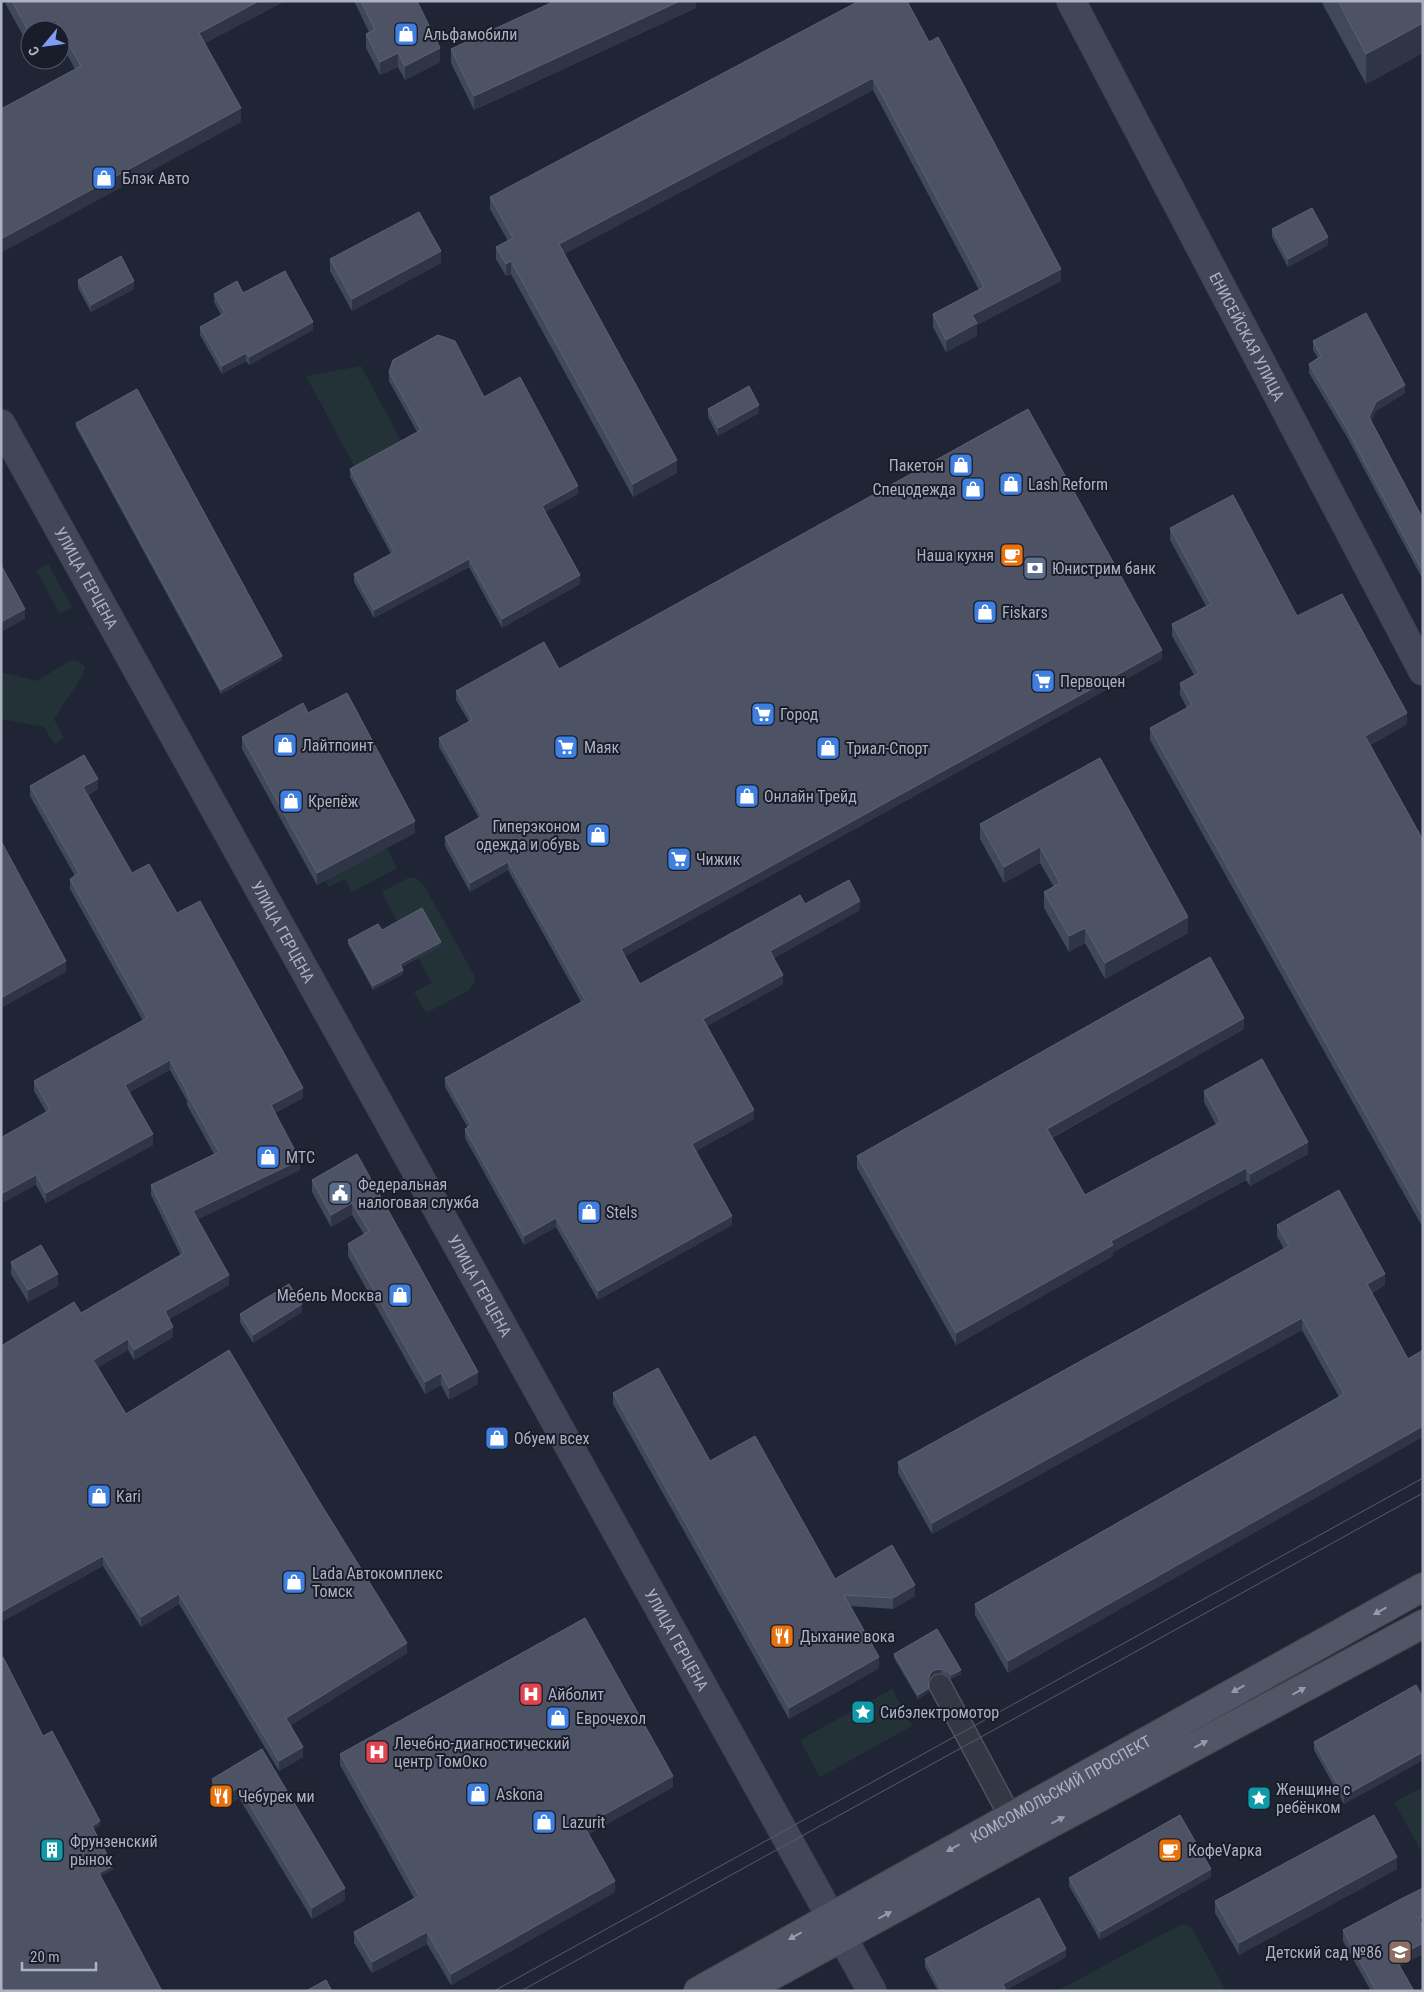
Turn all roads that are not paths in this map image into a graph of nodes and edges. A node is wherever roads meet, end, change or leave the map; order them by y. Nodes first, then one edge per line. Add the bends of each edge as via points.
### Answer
1 (1071, 1) edge
2 (1, 424) edge
3 (1423, 671) edge
4 (1423, 1587) edge
5 (1423, 1624) edge
6 (940, 1685) dead end
7 (1016, 1827) junction
8 (836, 1927) junction
9 (698, 1991) edge
10 (744, 1991) edge
11 (872, 1991) edge

1 - 3 street, ЕНИСЕЙСКАЯ УЛИЦА
2 - 8 street, УЛИЦА ГЕРЦЕНА
4 -> 7 main road, КОМСОМОЛЬСКИЙ ПРОСПЕКТ
7 -> 5 main road, КОМСОМОЛЬСКИЙ ПРОСПЕКТ
6 - 7 street
7 - 8 main road, КОМСОМОЛЬСКИЙ ПРОСПЕКТ
8 -> 9 main road, КОМСОМОЛЬСКИЙ ПРОСПЕКТ
8 - 10 main road, КОМСОМОЛЬСКИЙ ПРОСПЕКТ
8 - 11 street, УЛИЦА ГЕРЦЕНА

